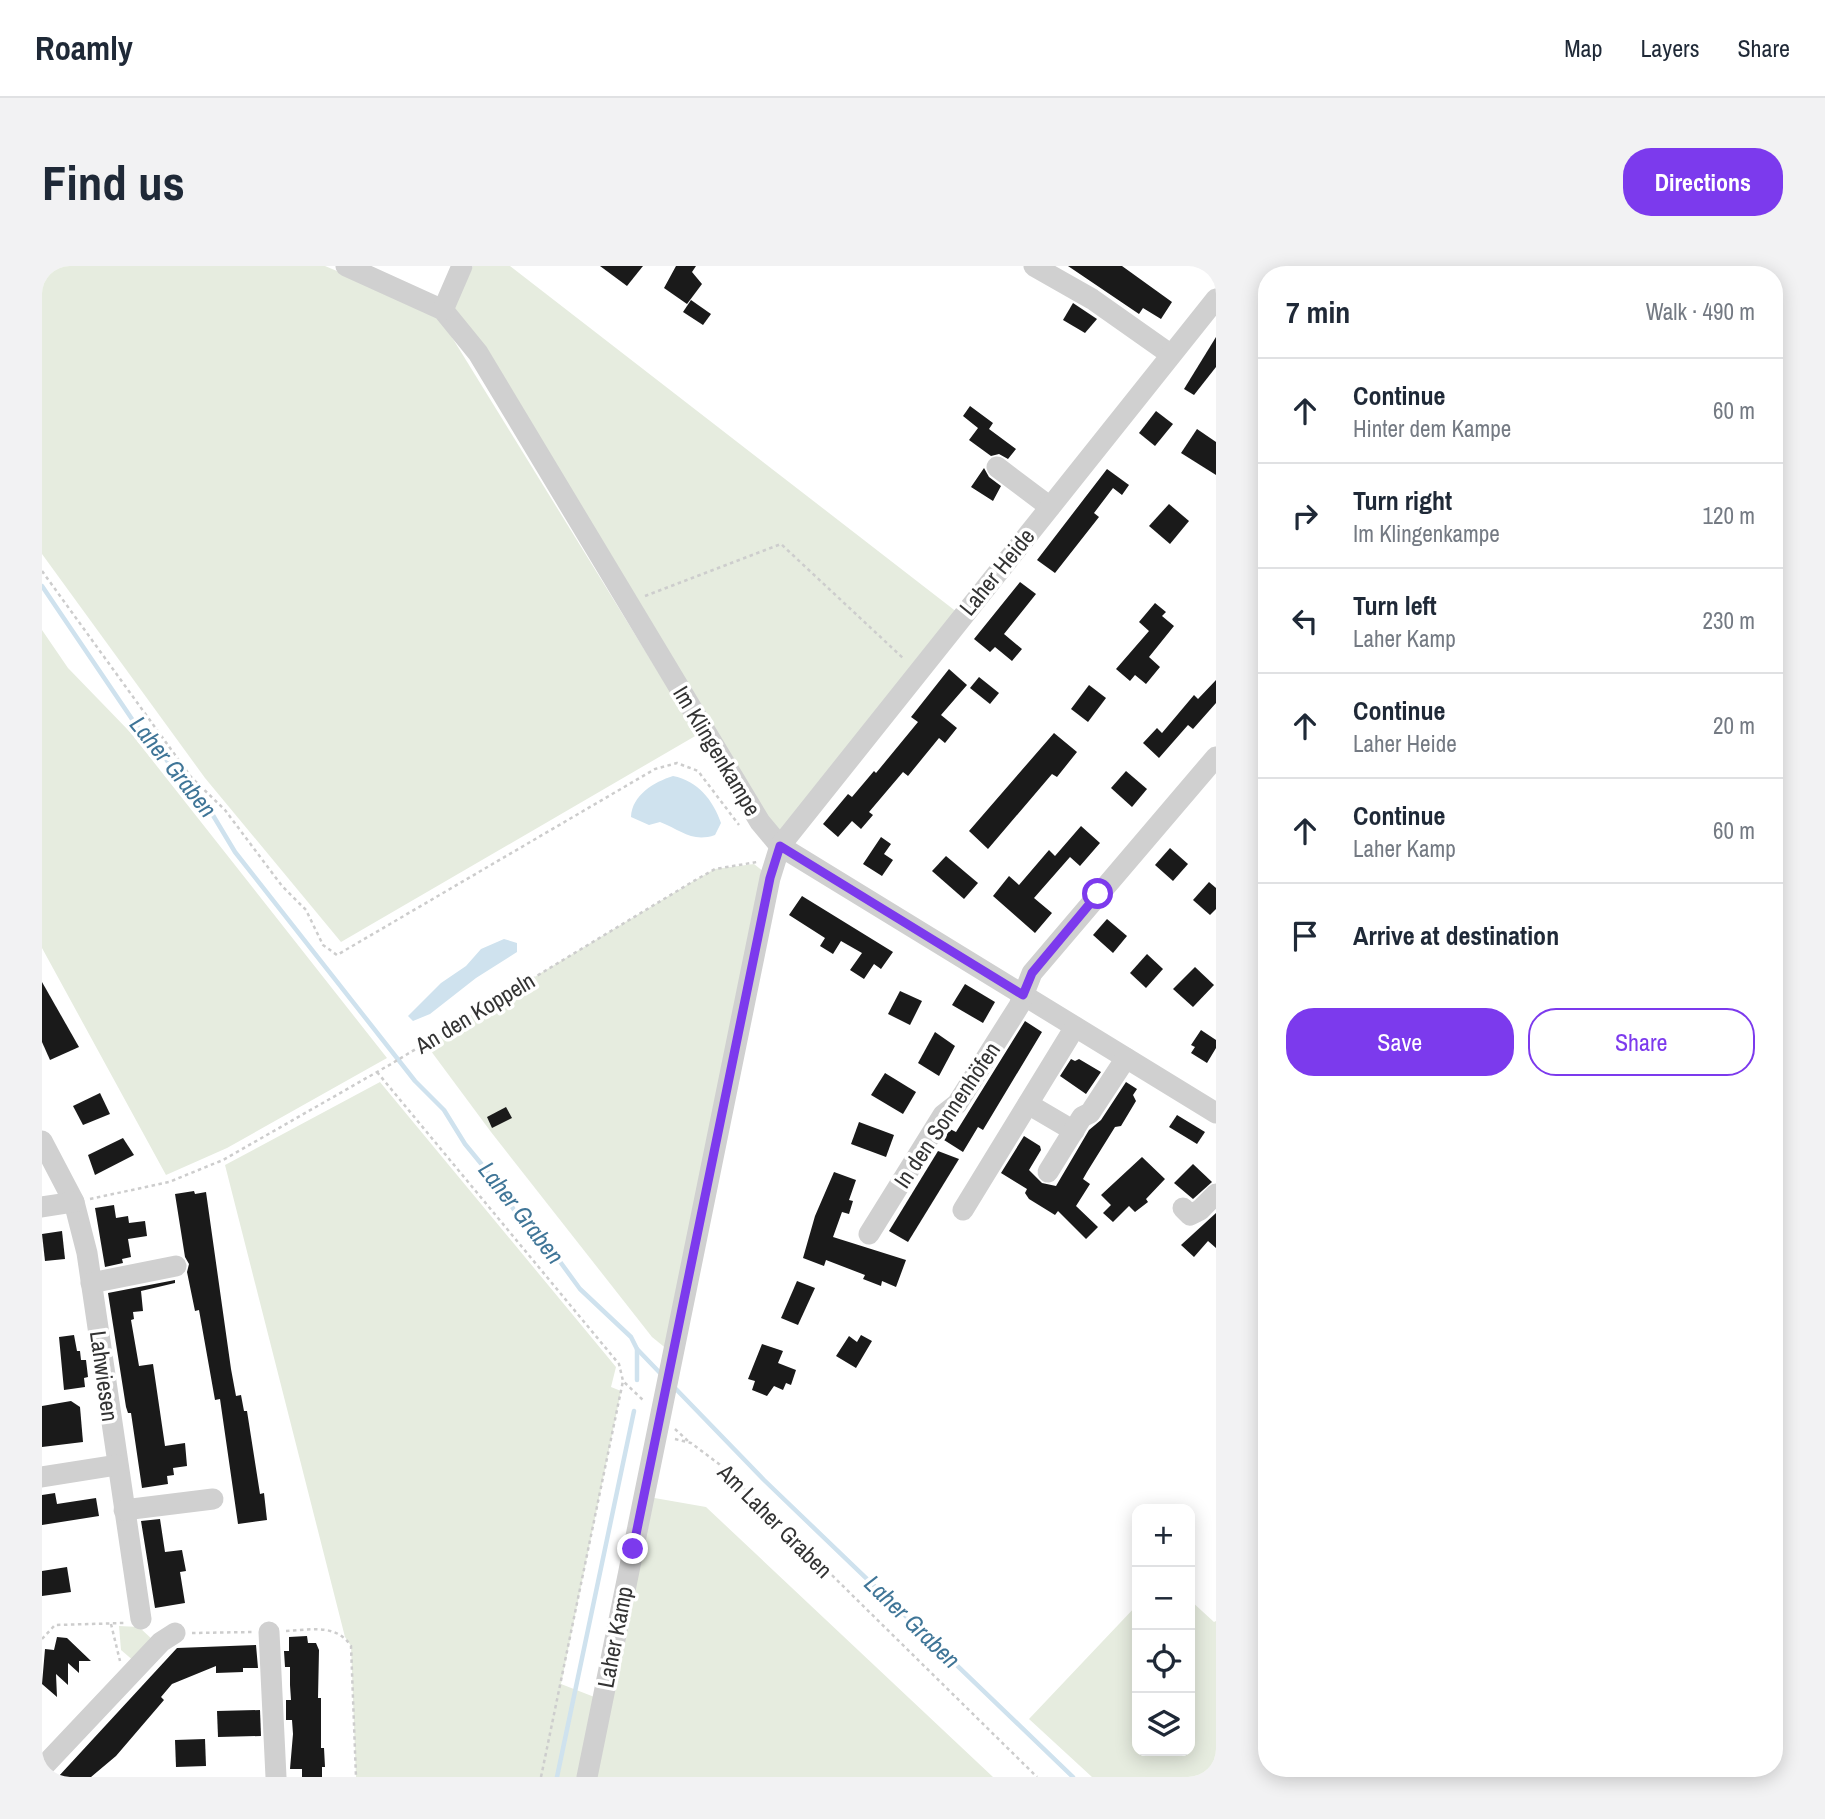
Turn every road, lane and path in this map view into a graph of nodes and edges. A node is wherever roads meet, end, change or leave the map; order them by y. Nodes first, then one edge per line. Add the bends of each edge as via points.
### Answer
1 (346, 266) edge
2 (462, 266) edge
3 (1034, 266) edge
4 (1215, 301) edge
5 (443, 310) junction
6 (1170, 355) junction
7 (997, 467) dead end
8 (1049, 507) junction
9 (42, 571) edge
10 (628, 602) junction
11 (918, 672) junction
12 (1216, 757) edge
13 (739, 825) dead end
14 (780, 846) junction
15 (1023, 995) junction
16 (1075, 1027) junction
17 (1126, 1058) junction
18 (377, 1072) junction
19 (1028, 1104) junction
20 (1216, 1113) edge
21 (1074, 1131) junction
22 (42, 1141) edge
23 (1048, 1172) dead end
24 (1216, 1194) edge
25 (74, 1202) junction
26 (42, 1207) edge
27 (1183, 1208) dead end
28 (963, 1210) dead end
29 (870, 1234) dead end
30 (176, 1266) dead end
31 (91, 1283) junction
32 (623, 1381) junction
33 (662, 1407) junction
34 (691, 1443) dead end
35 (117, 1465) junction
36 (42, 1477) edge
37 (213, 1499) dead end
38 (124, 1510) junction
39 (136, 1621) joint
40 (111, 1623) junction
41 (269, 1632) junction
42 (175, 1633) joint
43 (42, 1639) edge
44 (132, 1673) junction
45 (42, 1768) edge
46 (276, 1777) edge
47 (356, 1777) edge
48 (541, 1777) edge
49 (587, 1777) edge
50 (1037, 1777) edge

1 - 5 street, Im Klingenkampe
2 - 5 street
3 - 6 street via 1092,299
4 - 6 street, Laher Heide
5 - 10 street, Im Klingenkampe via 478,354
6 - 8 street, Laher Heide
7 - 8 street
8 - 11 street, Laher Heide
9 - 13 path via 191,778 225,810 282,886 306,910 323,945 337,955 655,769 677,762 698,771
10 - 11 path via 781,544
10 - 14 street, Im Klingenkampe via 760,822
11 - 14 street, Laher Heide
12 - 15 street, In den Sonnenhöfen via 1032,973
14 - 15 street, Im Klingenkampe
14 - 18 path, An den Koppeln via 754,864 715,869
14 - 33 street
15 - 16 street, Im Klingenkampe
15 - 29 street, In den Sonnenhöfen
16 - 17 street, Im Klingenkampe
16 - 19 street
17 - 20 street, Im Klingenkampe
17 - 21 street
18 - 25 path, An den Koppeln via 223,1160 169,1182
18 - 32 path via 619,1364
19 - 21 street
19 - 28 street
21 - 23 street
22 - 25 street, Lahwiesen
24 - 27 street via 1190,1215
25 - 26 street
25 - 31 street, Lahwiesen
30 - 31 street
31 - 35 street, Lahwiesen
32 - 33 path
32 - 48 path
33 - 49 street, Laher Kamp
34 - 50 path, Am Laher Graben via 719,1464
35 - 36 street
35 - 38 street, Lahwiesen
37 - 38 street
38 - 39 street, Lahwiesen
39 - 40 path
40 - 43 path via 55,1625
40 - 44 path via 117,1658
41 - 42 path
41 - 46 street
41 - 47 path via 331,1629 351,1646
42 - 44 street
44 - 45 street

